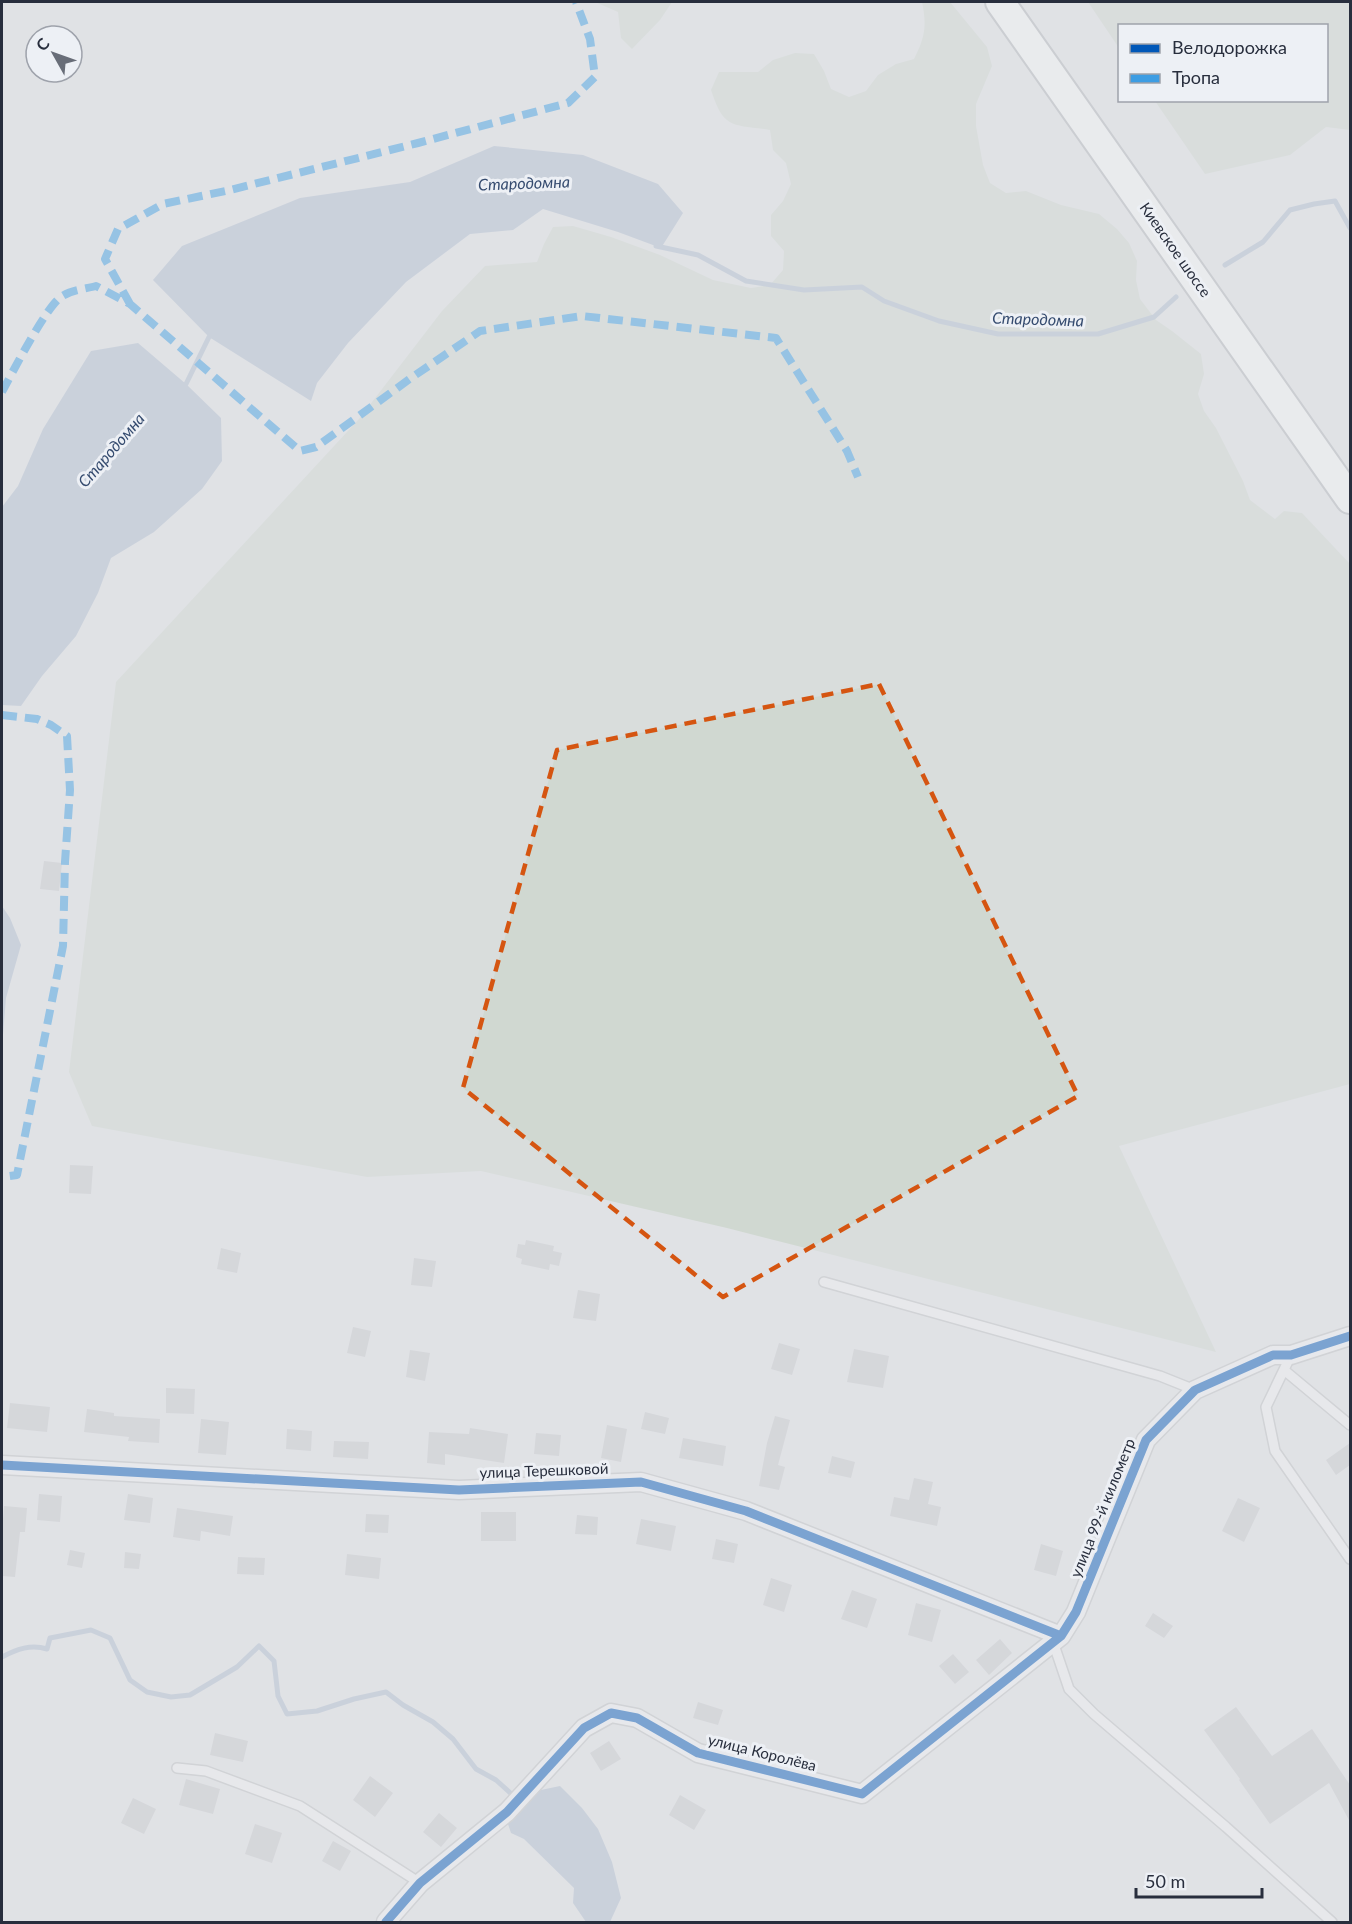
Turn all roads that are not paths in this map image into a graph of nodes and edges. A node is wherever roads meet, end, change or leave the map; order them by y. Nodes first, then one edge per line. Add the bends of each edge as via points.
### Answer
1 (1000, 2) edge
2 (1350, 499) edge
3 (824, 1282) dead end
4 (1350, 1336) edge
5 (1288, 1362) junction
6 (1195, 1390) junction
7 (1350, 1425) edge
8 (2, 1465) edge
9 (1350, 1558) edge
10 (1057, 1639) junction
11 (177, 1768) dead end
12 (420, 1883) junction
13 (386, 1923) edge
14 (1332, 1923) edge

1 - 2 highway, Киевское шоссе
3 - 6 lane via 1160,1376
4 - 5 street, улица 99-й километр
5 - 6 street, улица 99-й километр via 1273,1355
5 - 7 lane
5 - 9 lane via 1266,1407 1275,1451
6 - 10 street, улица 99-й километр via 1146,1440 1076,1612
8 - 10 street, улица Терешковой via 459,1490 641,1482 746,1510
10 - 12 street, улица Королёва via 862,1794 698,1753 637,1718 612,1713 584,1728 507,1812
10 - 14 lane via 1070,1689 1094,1714
11 - 12 lane via 206,1771 300,1806
12 - 13 street, улица Королёва

